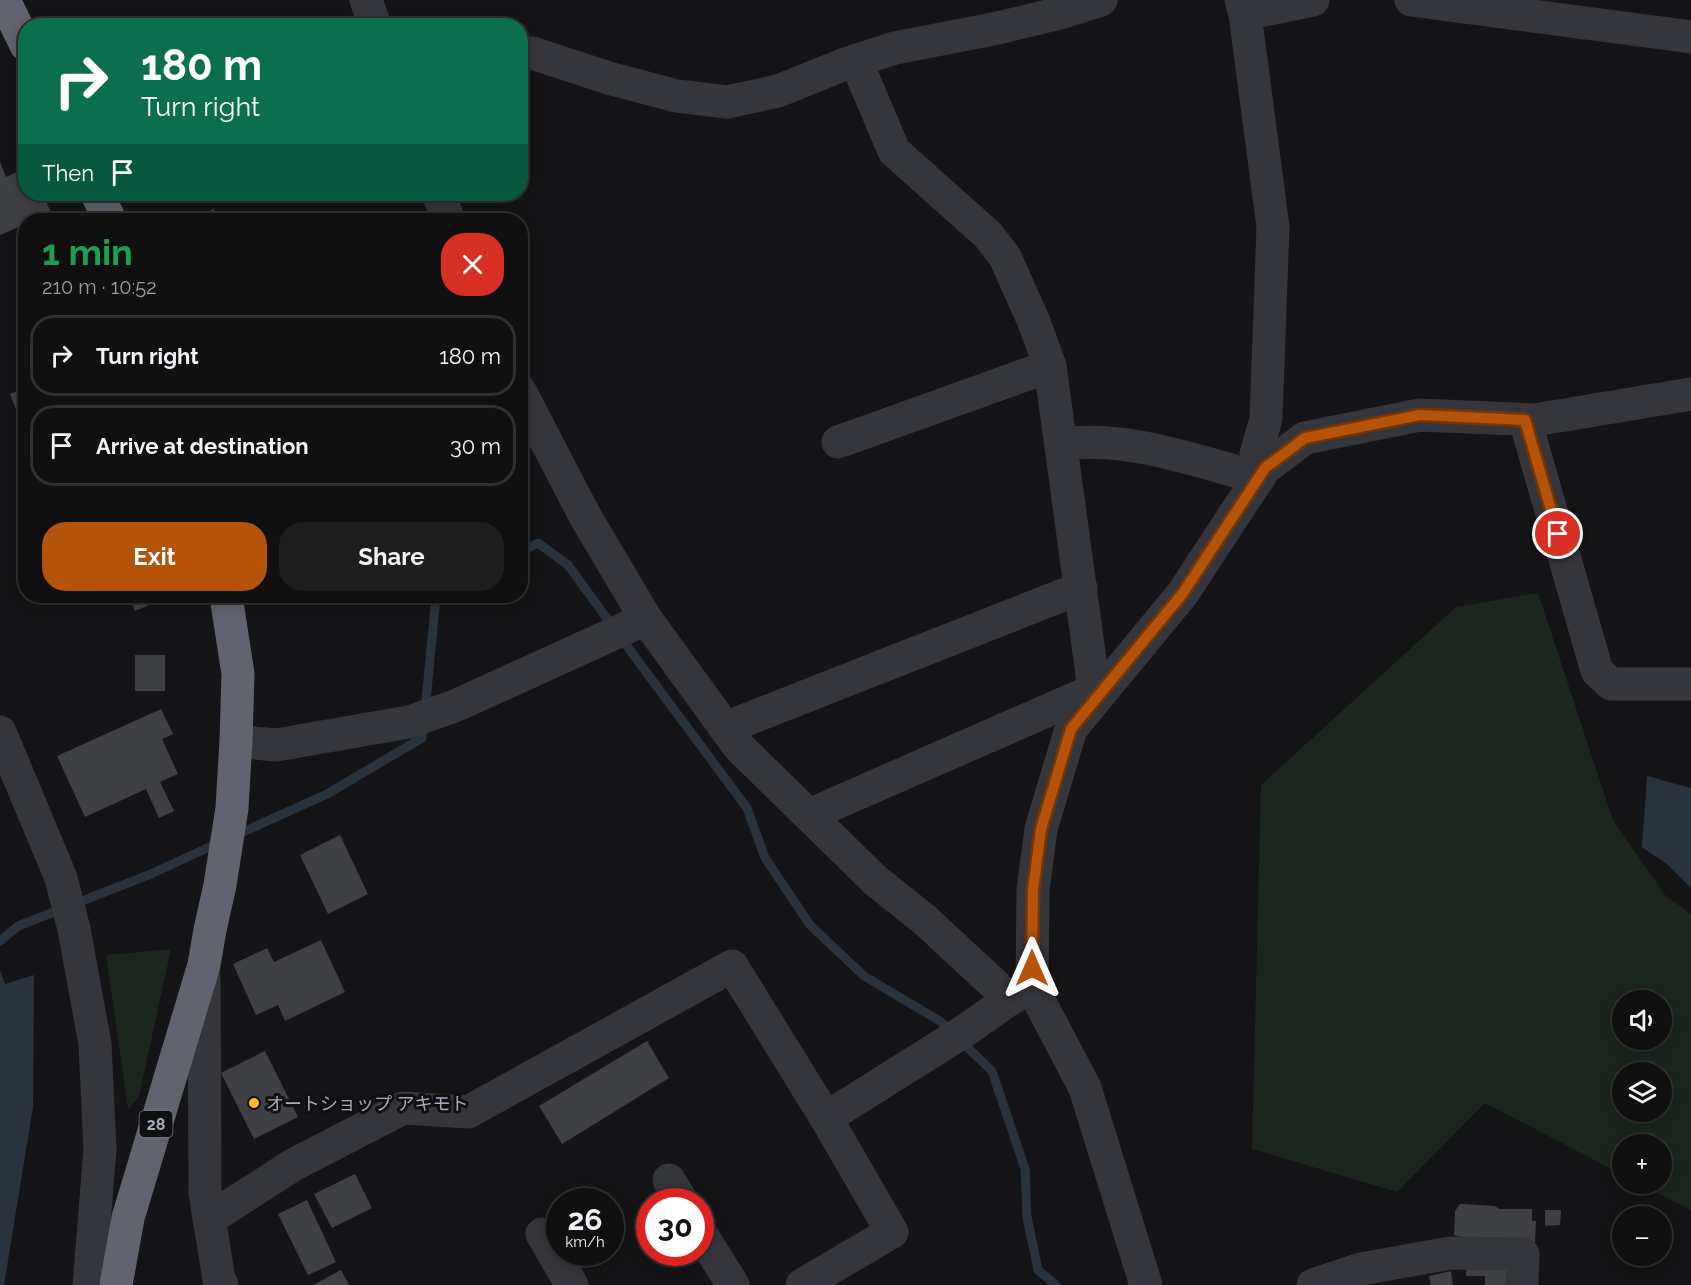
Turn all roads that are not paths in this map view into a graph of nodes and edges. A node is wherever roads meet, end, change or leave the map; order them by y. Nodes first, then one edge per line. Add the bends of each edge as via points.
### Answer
1 (4, 0) edge
2 (366, 0) edge
3 (1101, 0) edge
4 (1313, 0) edge
5 (1412, 0) edge
6 (1243, 7) edge
7 (372, 18) edge
8 (18, 29) edge
9 (1691, 37) edge
10 (528, 53) edge
11 (856, 61) junction
12 (1050, 366) junction
13 (1691, 394) edge
14 (528, 406) edge
15 (1525, 420) junction
16 (838, 442) dead end
17 (1061, 444) junction
18 (1262, 473) junction
19 (1081, 588) junction
20 (227, 603) edge
21 (646, 619) junction
22 (1691, 684) edge
23 (1101, 686) junction
24 (725, 728) junction
25 (0, 732) edge
26 (236, 741) junction
27 (809, 815) junction
28 (204, 965) junction
29 (1021, 993) junction
30 (826, 1118) junction
31 (209, 1219) junction
32 (542, 1234) dead end
33 (714, 1254) edge
34 (1522, 1269) edge
35 (89, 1285) edge
36 (116, 1285) edge
37 (222, 1285) edge
38 (572, 1285) edge
39 (733, 1285) edge
40 (802, 1285) edge
41 (1146, 1285) edge
42 (1313, 1285) edge

1 - 8 highway
2 - 7 street
3 - 11 street via 998,28 895,48
4 - 6 street
5 - 9 street
6 - 18 street via 1273,227 1266,419 1256,454
10 - 11 street via 677,96 727,102 778,91
11 - 12 street via 894,151 988,235 1005,257
12 - 16 street
12 - 17 street
13 - 15 street
14 - 21 street via 585,516
15 - 18 street via 1420,415 1305,438
15 - 22 street via 1597,671 1611,684
17 - 18 street via 1080,441 1132,446
17 - 19 street
18 - 23 street via 1183,593
19 - 23 street
19 - 24 street
20 - 26 highway, 28 via 238,674
21 - 24 street
21 - 26 street via 455,706 409,722 276,745
23 - 27 street
23 - 29 street via 1071,729 1041,829
24 - 27 street via 739,747
25 - 35 street via 61,878 95,1044 100,1149
26 - 28 highway, 28 via 232,808
27 - 29 street via 876,881
28 - 31 street via 205,1193
28 - 36 highway, 28 via 128,1218
29 - 30 street
29 - 41 street via 1085,1088
30 - 31 street via 732,966 468,1112 403,1108 293,1165
30 - 40 street via 892,1232
31 - 37 street
32 - 38 street
33 - 39 street
34 - 42 street via 1450,1253 1361,1269

